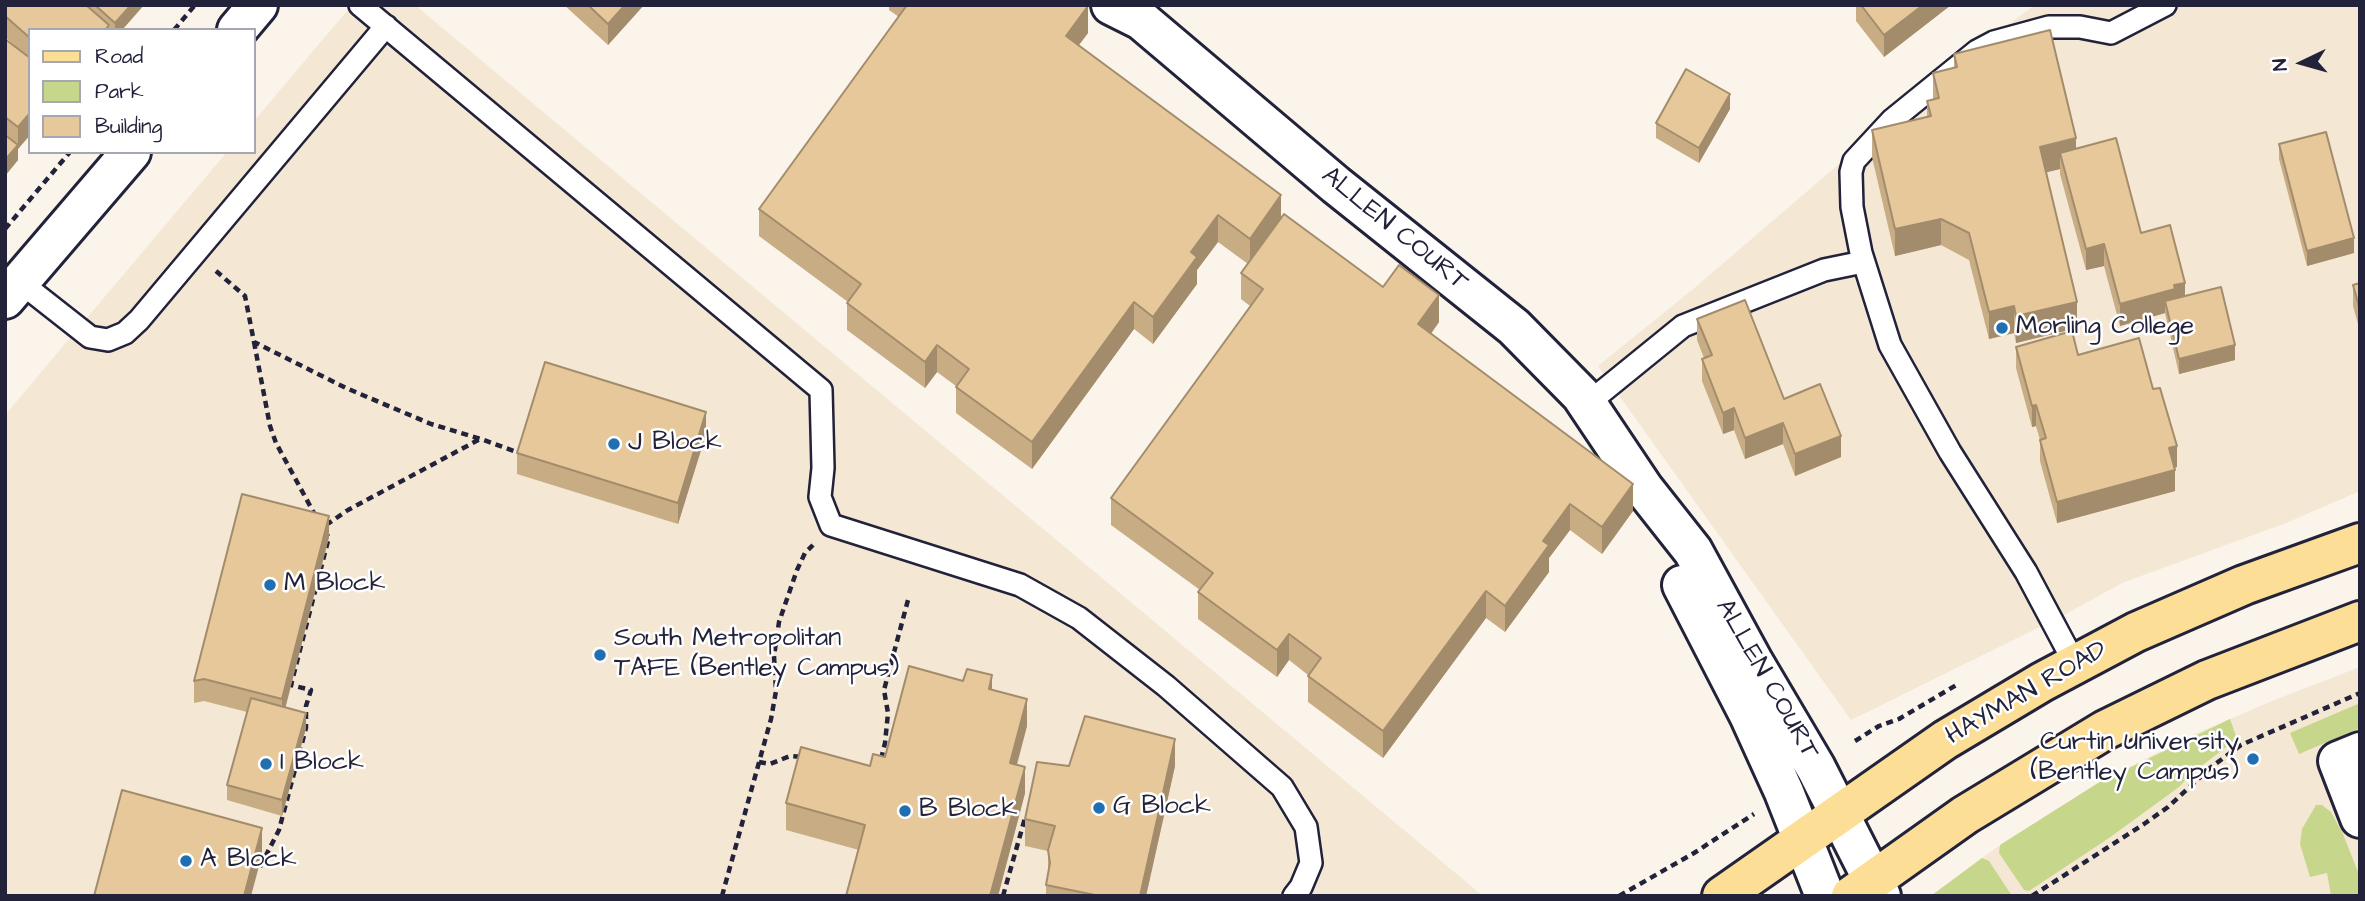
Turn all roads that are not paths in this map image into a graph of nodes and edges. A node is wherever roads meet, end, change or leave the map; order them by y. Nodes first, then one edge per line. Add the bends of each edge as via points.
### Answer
1 (258, 5) edge
2 (360, 5) edge
3 (1111, 5) edge
4 (2165, 5) edge
5 (386, 26) junction
6 (239, 28) edge
7 (129, 154) edge
8 (1863, 262) junction
9 (13, 290) edge
10 (1587, 404) junction
11 (1644, 489) junction
12 (2360, 543) edge
13 (2360, 621) edge
14 (2075, 664) junction
15 (2349, 757) edge
16 (1840, 813) junction
17 (2360, 818) edge
18 (1804, 839) junction
19 (1869, 890) edge
20 (1294, 896) edge
21 (1722, 896) edge
22 (1825, 896) edge

1 - 6 street
2 - 5 lane
3 - 10 street, ALLEN COURT via 1141,20 1514,327
4 - 8 lane via 2111,33 2049,27 2012,35 1977,51 1892,120 1854,161 1850,184
5 - 9 lane via 125,333 108,340 90,337
5 - 20 lane via 821,390 820,497 831,525 1020,585 1079,618 1282,787 1306,827 1311,863
7 - 9 street
8 - 10 lane via 1824,270 1683,326
8 - 14 lane via 1890,345 1950,452 2026,572
10 - 11 street, ALLEN COURT
11 - 16 street, ALLEN COURT via 1693,551
11 - 18 street, ALLEN COURT via 1672,565 1749,715
12 - 14 main road, HAYMAN ROAD via 2232,590
13 - 19 main road via 2207,680 2105,730 1965,815
14 - 16 main road, HAYMAN ROAD via 1945,740
15 - 17 street
16 - 18 main road, HAYMAN ROAD
16 - 19 street, ALLEN COURT
18 - 21 main road, HAYMAN ROAD
18 - 22 street, ALLEN COURT

